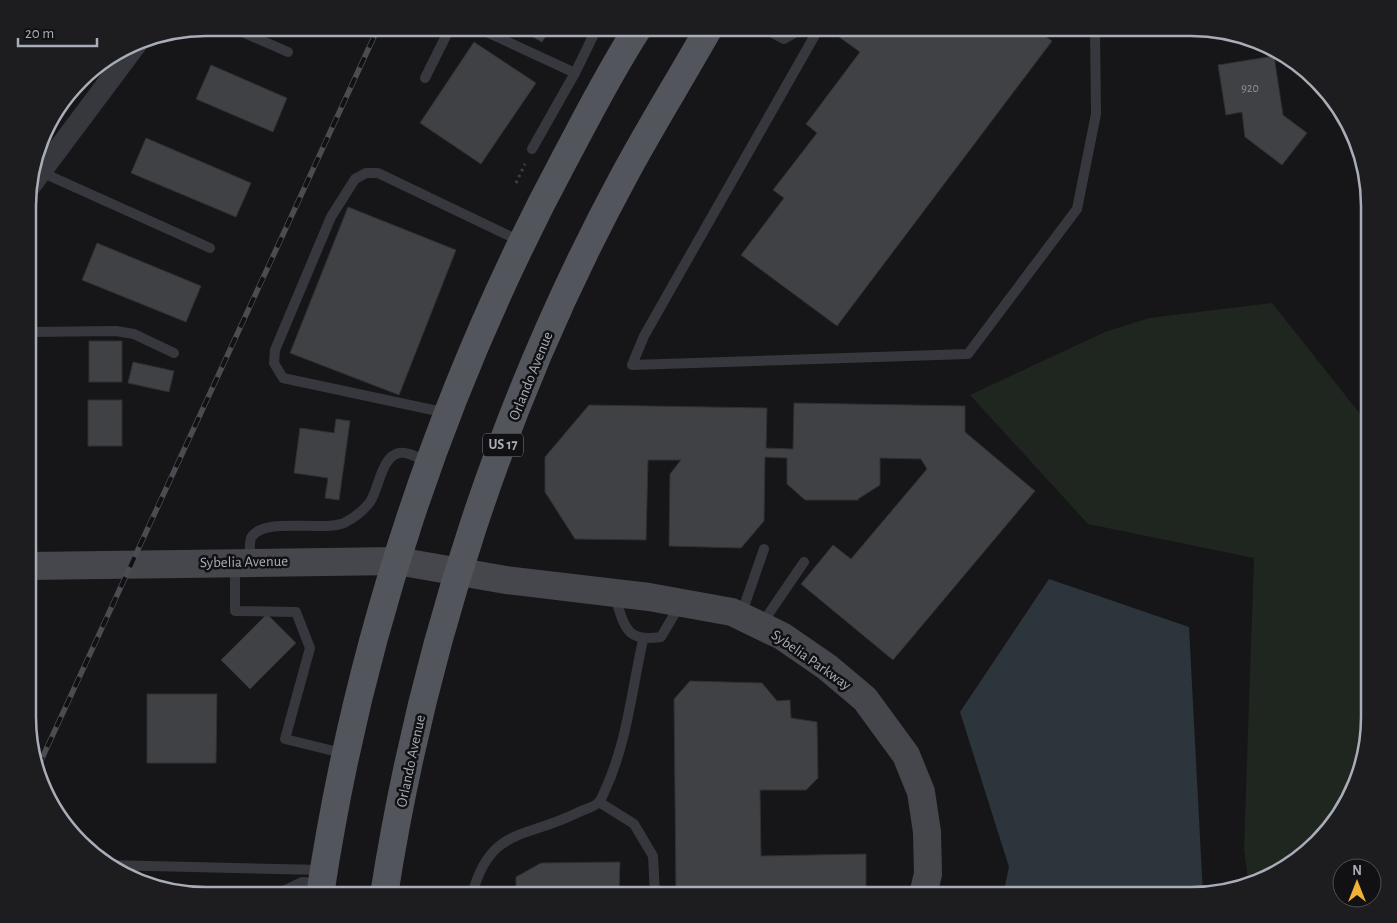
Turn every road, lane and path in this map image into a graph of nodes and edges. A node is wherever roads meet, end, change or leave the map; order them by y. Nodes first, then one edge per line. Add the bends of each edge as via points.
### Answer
1 (252, 36) edge
2 (446, 36) edge
3 (495, 36) edge
4 (594, 36) edge
5 (633, 36) edge
6 (704, 36) edge
7 (813, 36) edge
8 (1095, 36) edge
9 (288, 52) dead end
10 (128, 55) edge
11 (575, 73) junction
12 (425, 78) dead end
13 (532, 149) dead end
14 (40, 173) edge
15 (38, 181) edge
16 (521, 242) junction
17 (210, 248) dead end
18 (36, 332) edge
19 (174, 353) dead end
20 (447, 414) junction
21 (429, 462) junction
22 (764, 549) dead end
23 (397, 561) junction
24 (243, 562) junction
25 (804, 562) dead end
26 (36, 566) edge
27 (458, 571) junction
28 (613, 592) junction
29 (681, 602) junction
30 (750, 621) junction
31 (643, 640) junction
32 (346, 754) junction
33 (600, 802) junction
34 (127, 867) edge
35 (322, 883) edge
36 (925, 886) edge
37 (293, 887) edge
38 (386, 887) edge
39 (474, 887) edge
40 (655, 887) edge

1 - 9 lane
2 - 12 lane
3 - 11 lane
4 - 11 lane
5 - 16 main road
6 - 27 main road, Orlando Avenue / US 17 via 625,174 580,265 499,454
7 - 8 lane via 644,336 632,365 968,354 1077,209 1096,114
10 - 14 street
11 - 13 lane
15 - 17 lane
16 - 20 main road
16 - 20 lane via 378,173 366,173 355,178 331,217 274,350 274,363 283,378
18 - 19 lane via 116,331 134,334
20 - 21 main road
21 - 23 main road
21 - 24 lane via 398,454 389,460 371,501 354,518 339,525 274,526 256,533
22 - 30 lane
23 - 24 street, Sybelia Avenue
23 - 27 street, Sybelia Avenue
23 - 32 main road
24 - 26 street, Sybelia Avenue
24 - 32 lane via 235,611 296,612 310,648 285,739
25 - 30 lane
27 - 28 street, Sybelia Parkway
27 - 38 main road, Orlando Avenue / US 17 via 414,737
28 - 29 street, Sybelia Parkway
28 - 31 lane via 631,634
29 - 30 street, Sybelia Parkway via 732,612
29 - 31 lane via 661,637
30 - 36 street, Sybelia Parkway via 782,636 865,699 906,755 920,792 927,832
31 - 33 lane via 621,744
32 - 35 main road
33 - 39 lane via 565,819 528,830 495,848 478,871
33 - 40 lane via 634,824 653,856
34 - 35 lane
35 - 37 lane via 302,882

